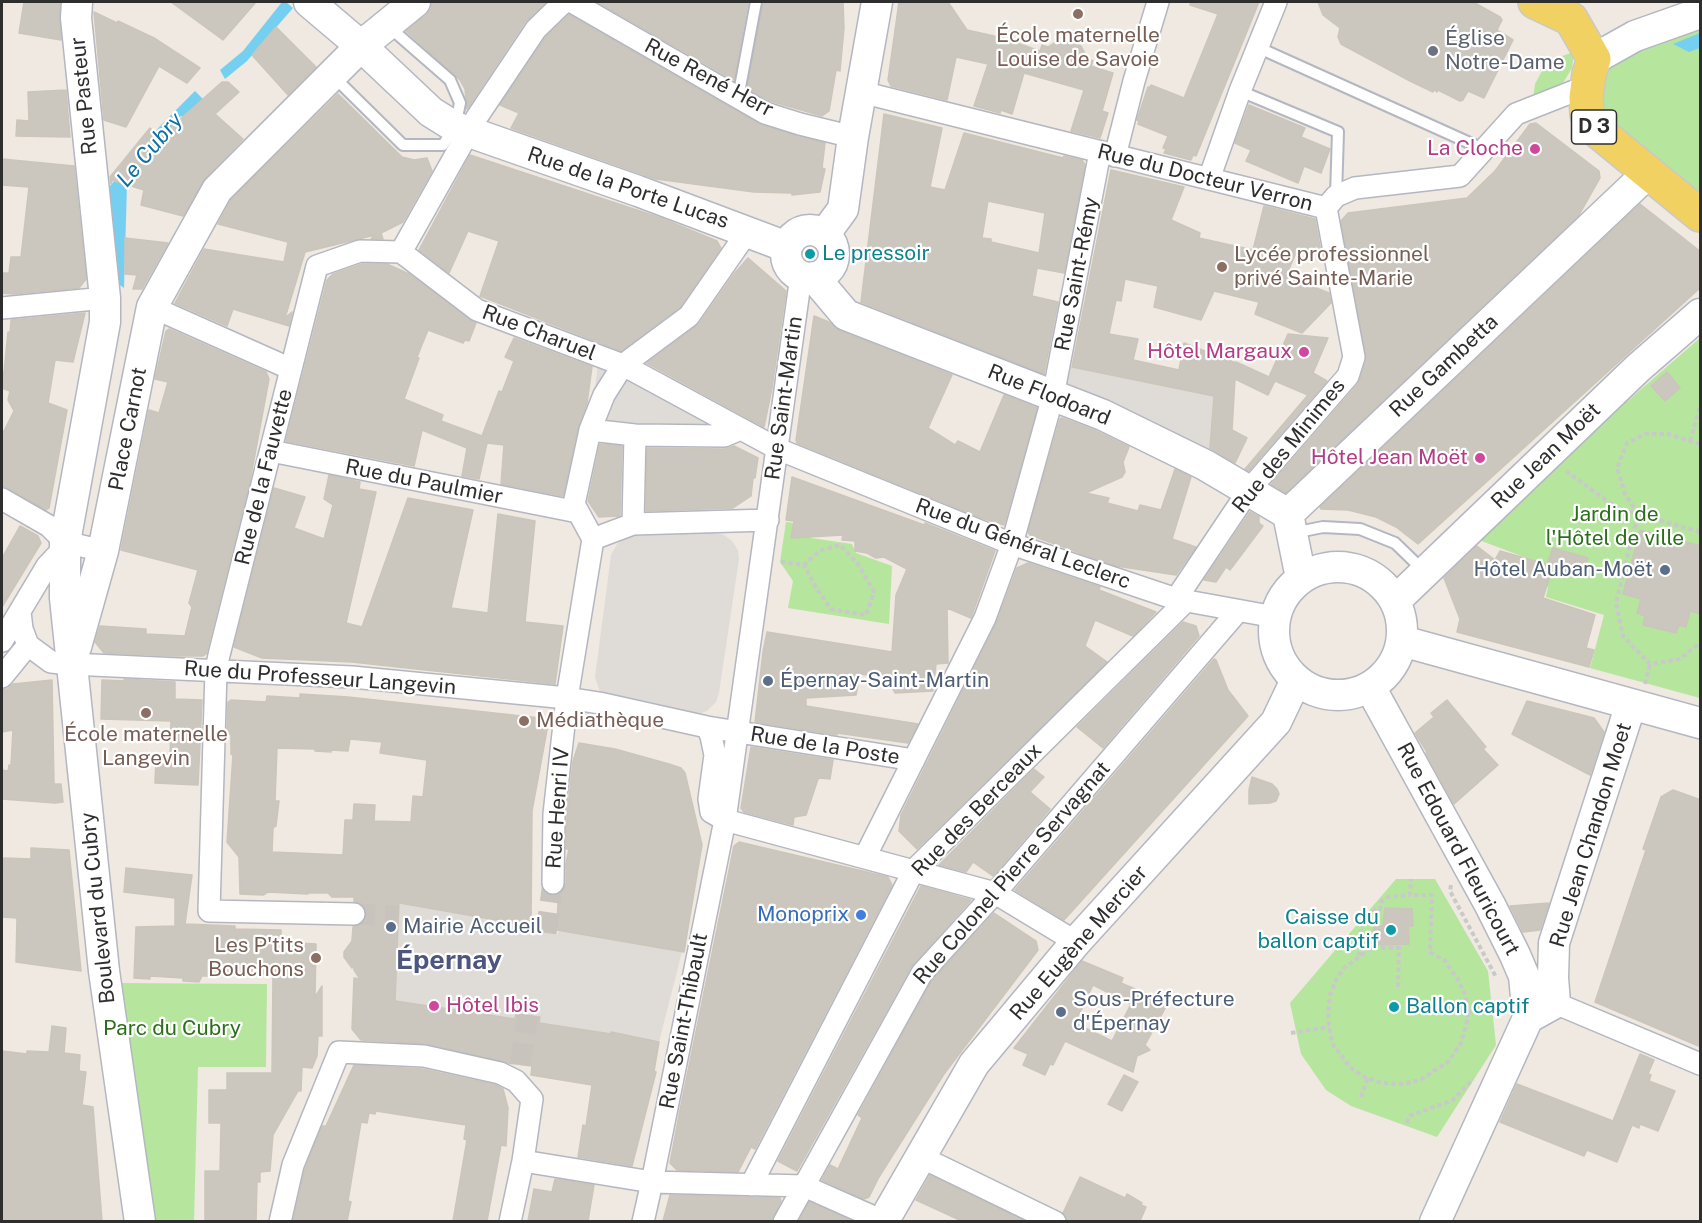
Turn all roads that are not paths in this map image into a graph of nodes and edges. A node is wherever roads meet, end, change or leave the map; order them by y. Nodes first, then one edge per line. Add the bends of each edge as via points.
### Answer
1 (77, 2) edge
2 (309, 2) edge
3 (415, 2) edge
4 (564, 2) edge
5 (573, 2) edge
6 (756, 2) edge
7 (863, 2) edge
8 (877, 2) edge
9 (1158, 2) edge
10 (1276, 2) edge
11 (1535, 2) edge
12 (1701, 13) edge
13 (386, 24) junction
14 (868, 41) junction
15 (361, 46) junction
16 (1257, 47) junction
17 (1591, 72) junction
18 (332, 75) junction
19 (1240, 91) junction
20 (861, 92) junction
21 (738, 98) junction
22 (461, 130) junction
23 (853, 137) junction
24 (1483, 149) junction
25 (1108, 154) junction
26 (1648, 173) junction
27 (1209, 179) junction
28 (1331, 202) junction
29 (1698, 212) edge
30 (748, 231) junction
31 (824, 235) junction
32 (787, 247) junction
33 (401, 252) junction
34 (807, 277) junction
35 (105, 298) junction
36 (152, 307) junction
37 (2, 308) edge
38 (1701, 314) edge
39 (623, 365) junction
40 (291, 369) junction
41 (1053, 396) junction
42 (741, 429) junction
43 (590, 430) junction
44 (635, 435) junction
45 (777, 449) junction
46 (271, 451) junction
47 (1249, 490) junction
48 (2, 499) edge
49 (578, 512) junction
50 (768, 520) junction
51 (1290, 523) junction
52 (633, 524) junction
53 (593, 539) junction
54 (1012, 544) junction
55 (64, 545) junction
56 (104, 551) junction
57 (762, 560) joint
58 (1425, 572) junction
59 (1301, 578) junction
60 (1181, 600) junction
61 (1395, 601) junction
62 (1238, 610) junction
63 (20, 612) junction
64 (1275, 617) junction
65 (2, 641) edge
66 (1402, 641) junction
67 (28, 645) junction
68 (71, 664) junction
69 (216, 670) junction
70 (2, 677) edge
71 (1296, 680) junction
72 (1370, 687) junction
73 (567, 698) junction
74 (1631, 704) junction
75 (1701, 723) edge
76 (706, 727) junction
77 (737, 732) junction
78 (914, 760) junction
79 (725, 820) junction
80 (865, 857) junction
81 (914, 870) junction
82 (554, 883) tunnel mouth
83 (995, 893) junction
84 (346, 914) tunnel mouth
85 (1076, 942) junction
86 (1554, 943) junction
87 (1515, 955) junction
88 (1555, 1003) junction
89 (1511, 1013) junction
90 (1701, 1064) edge
91 (921, 1156) junction
92 (523, 1161) junction
93 (652, 1182) junction
94 (751, 1185) junction
95 (804, 1186) junction
96 (140, 1221) edge
97 (280, 1221) edge
98 (510, 1221) edge
99 (643, 1221) edge
100 (784, 1221) edge
101 (883, 1221) edge
102 (1055, 1221) edge
103 (1435, 1221) edge

1 - 35 main road, Rue Pasteur
2 - 15 main road, Rue de la Porte Lucas
3 - 13 main road, Place Carnot
4 - 22 street via 536,29
5 - 21 street, Rue René Herr
6 - 21 lane
7 - 14 main road
8 - 14 main road
9 - 25 street, Rue Saint-Rémy
10 - 16 street
11 - 17 main road, D 3 via 1571,19
12 - 17 main road via 1635,36
13 - 15 main road, Place Carnot
13 - 22 lane via 450,80 460,103
14 - 20 main road
15 - 18 main road, Place Carnot
15 - 22 main road, Rue de la Porte Lucas via 431,112
16 - 19 street
16 - 24 lane
17 - 24 street, Rue du Docteur Verron via 1516,114
17 - 26 main road, D 3 via 1587,114 1595,129
18 - 22 lane via 403,145 443,145
18 - 36 main road, Place Carnot via 217,190
19 - 27 street
19 - 28 lane via 1338,132
20 - 23 main road
20 - 25 street, Rue du Docteur Verron
21 - 23 street, Rue René Herr via 800,124
22 - 30 main road, Rue de la Porte Lucas
22 - 33 street
23 - 31 main road via 843,210
24 - 28 street, Rue du Docteur Verron via 1460,176 1355,188
25 - 27 street, Rue du Docteur Verron
25 - 41 street, Rue Saint-Rémy
26 - 29 main road, D 3
26 - 51 main road, Rue Gambetta
27 - 28 street, Rue du Docteur Verron
28 - 47 street, Rue des Minimes via 1354,357 1348,376
30 - 32 main road, Rue de la Porte Lucas
30 - 39 street via 688,316
31 - 32 main road via 802,231
31 - 34 main road via 832,246 833,259 826,271
32 - 34 main road via 790,267
33 - 39 street, Rue Charuel via 477,310
33 - 40 street, Rue de la Fauvette via 360,251 316,266
34 - 41 main road, Rue Flodoard via 846,315
34 - 45 street, Rue Saint-Martin
35 - 36 main road
35 - 37 street
35 - 55 main road, Place Carnot via 105,322
36 - 40 street
36 - 56 main road, Place Carnot
38 - 58 main road, Rue Jean Moët via 1638,368
39 - 42 street, Rue Charuel
39 - 43 street via 604,395
40 - 46 street, Rue de la Fauvette
41 - 47 main road, Rue Flodoard via 1103,415
41 - 54 street, Rue Saint-Rémy
42 - 44 street via 724,436
42 - 45 street, Rue du Général Leclerc
43 - 44 street
43 - 49 street via 574,504
44 - 52 street
45 - 50 street, Rue Saint-Martin
45 - 54 street, Rue du Général Leclerc
46 - 49 street, Rue du Paulmier
46 - 69 street, Rue de la Fauvette
47 - 51 main road, Rue Flodoard
47 - 60 street, Rue des Minimes
48 - 55 street via 49,526
49 - 53 street
50 - 52 street
50 - 57 street, Rue Saint-Martin
51 - 58 lane via 1360,529 1395,543
51 - 59 main road
52 - 53 street
53 - 73 street, Rue Henri IV
54 - 60 street, Rue du Général Leclerc
54 - 78 street, Rue Saint-Rémy via 985,618
55 - 56 street
55 - 63 street
55 - 68 main road, Place Carnot
56 - 68 main road, Place Carnot
57 - 77 street, Rue Saint-Thibault
58 - 61 main road, Rue Jean Moët
59 - 61 main road via 1321,569 1342,567 1364,572 1382,584
59 - 64 main road via 1285,595
60 - 62 street, Rue du Général Leclerc
60 - 81 street, Rue des Berceaux
61 - 66 main road via 1402,621
62 - 64 street, Rue du Général Leclerc
62 - 83 street, Rue Colonel Pierre Servagnat
63 - 65 street
63 - 67 street
64 - 71 main road via 1277,652
66 - 72 main road via 1396,660
66 - 74 main road
67 - 68 street via 51,662
67 - 70 street
68 - 69 street, Rue du Professeur Langevin
68 - 96 main road, Boulevard du Cubry via 104,971
69 - 73 street, Rue du Professeur Langevin via 352,676
69 - 84 street, Rue de la Fauvette via 209,911
71 - 72 main road via 1332,695 1352,694
71 - 85 main road, Rue Eugène Mercier via 1276,722
72 - 87 main road, Rue Edouard Fleuricourt
73 - 76 street, Rue du Professeur Langevin
73 - 82 street, Rue Henri IV via 554,814
74 - 75 main road
74 - 86 main road, Rue Jean Chandon Moet
76 - 77 street, Rue de la Poste
76 - 79 street via 715,755 711,812
77 - 78 street, Rue de la Poste
77 - 79 street, Rue Saint-Thibault
78 - 80 street, Rue Saint-Rémy
79 - 80 street
79 - 93 street, Rue Saint-Thibault
80 - 81 street
81 - 83 street
81 - 94 street, Rue des Berceaux
83 - 85 street
83 - 95 street, Rue Colonel Pierre Servagnat via 922,973
85 - 91 main road, Rue Eugène Mercier via 974,1064
86 - 87 main road via 1538,952
86 - 88 main road, Rue Jean Chandon Moet
87 - 89 main road, Rue Edouard Fleuricourt via 1524,976
88 - 89 main road
88 - 90 street
89 - 103 main road
91 - 101 main road, Rue Eugène Mercier
91 - 102 street
92 - 93 street
92 - 97 street via 532,1099 518,1073 500,1073 424,1056 339,1052 293,1165
92 - 98 street
93 - 94 street
93 - 99 street, Rue Saint-Thibault
94 - 95 street
95 - 100 street, Rue Colonel Pierre Servagnat
95 - 101 street

